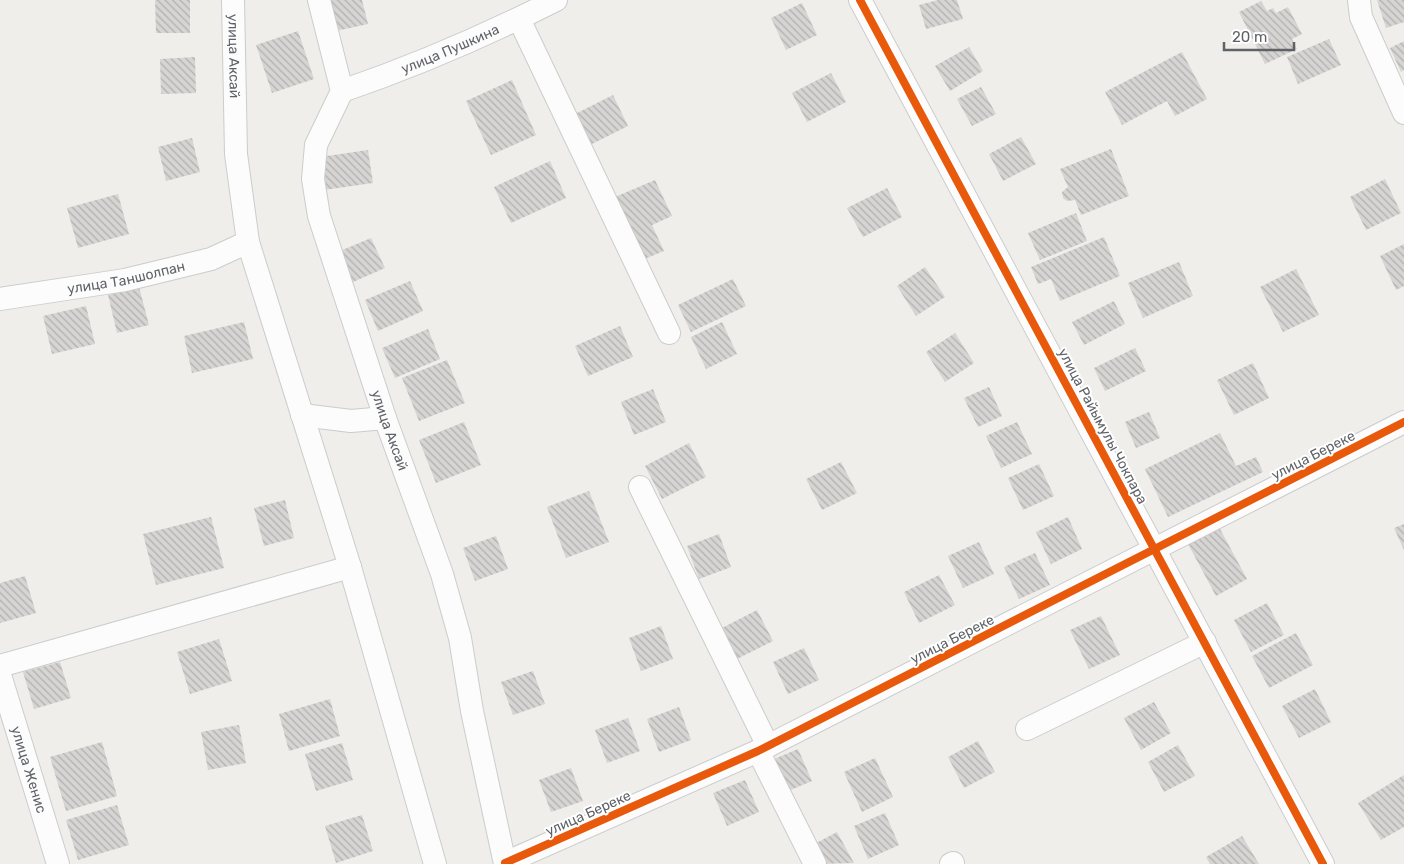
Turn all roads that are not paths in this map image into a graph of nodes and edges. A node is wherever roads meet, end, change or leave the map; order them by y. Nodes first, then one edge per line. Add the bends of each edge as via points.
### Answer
1 (233, 0) edge
2 (319, 0) edge
3 (556, 0) edge
4 (860, 0) edge
5 (1359, 0) edge
6 (519, 19) junction
7 (342, 91) junction
8 (1404, 113) edge
9 (248, 242) junction
10 (0, 299) edge
11 (669, 333) dead end
12 (302, 415) junction
13 (384, 418) junction
14 (1404, 422) edge
15 (640, 487) dead end
16 (1156, 550) junction
17 (350, 566) junction
18 (1205, 642) junction
19 (0, 666) edge
20 (0, 675) edge
21 (1027, 729) dead end
22 (763, 749) junction
23 (505, 863) edge
24 (58, 864) edge
25 (435, 864) edge
26 (815, 864) edge
27 (1323, 864) edge

1 - 9 street, улица Аксай via 236,154
2 - 7 street
3 - 6 street, улица Пушкина
4 - 16 street, улица Райымулы Чокпара
5 - 8 street via 1361,17
6 - 7 street, улица Пушкина via 397,73
6 - 11 street
7 - 13 street, улица Аксай via 316,145 313,179 319,216
9 - 10 street, улица Таншолпан via 211,259 125,280
9 - 12 street, улица Аксай
12 - 13 street via 351,421
12 - 17 street, улица Аксай
13 - 23 street, улица Аксай via 442,574 458,629
14 - 16 street, улица Береке
15 - 22 street
16 - 18 street, улица Райымулы Чокпара
16 - 22 street, улица Береке
17 - 19 street
17 - 25 street, улица Аксай
18 - 21 street
18 - 27 street, улица Райымулы Чокпара
20 - 24 street, улица Женис
22 - 23 street, улица Береке
22 - 26 street

